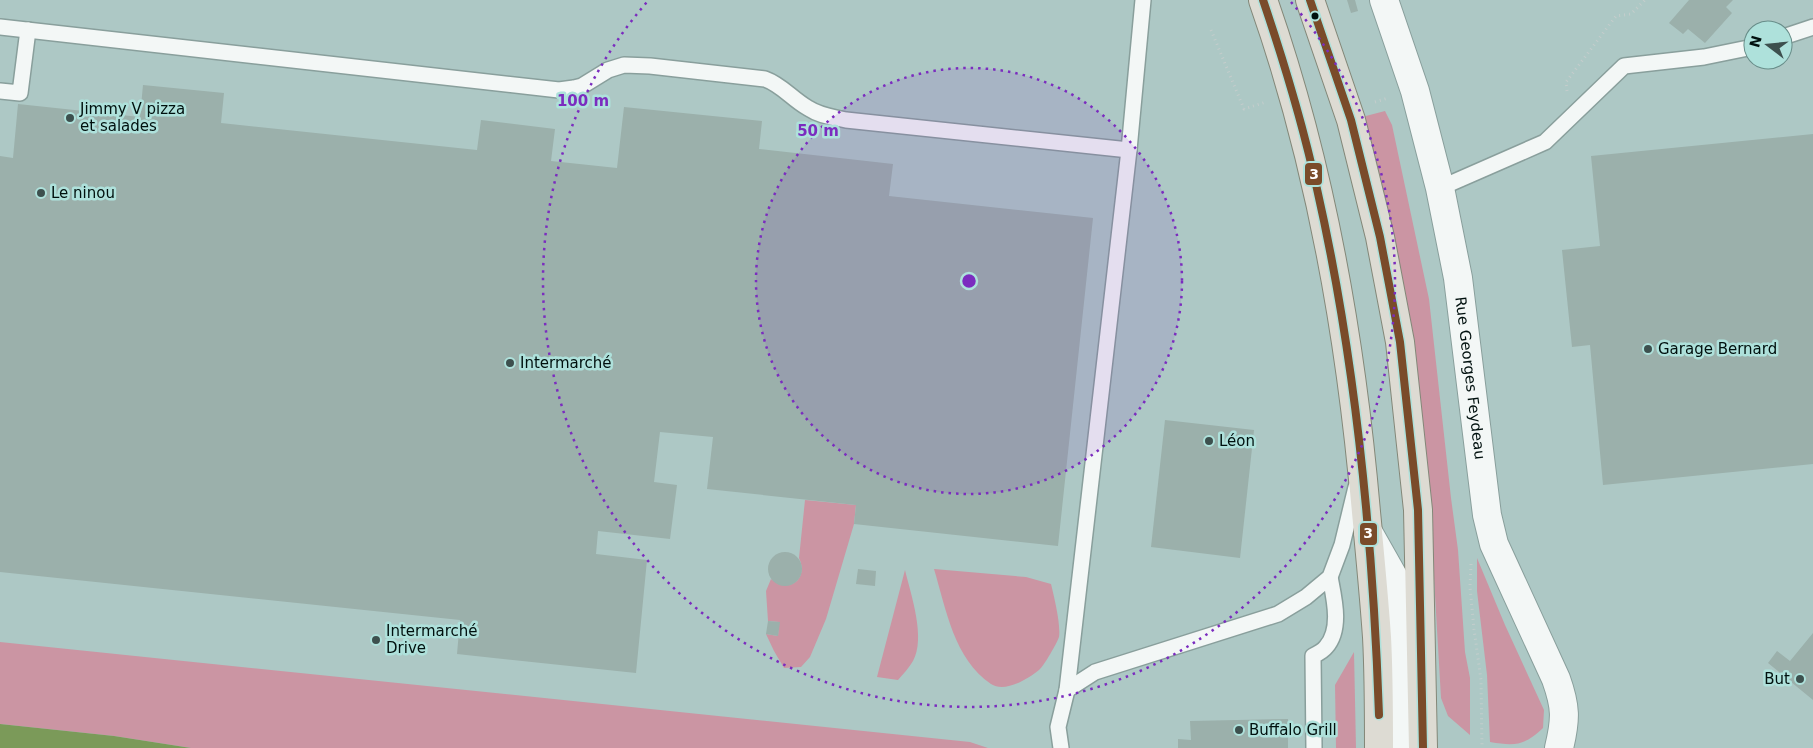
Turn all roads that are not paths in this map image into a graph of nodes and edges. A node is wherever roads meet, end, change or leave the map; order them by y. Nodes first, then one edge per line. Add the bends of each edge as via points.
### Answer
1 (1143, 0) edge
2 (1263, 0) edge
3 (1310, 0) edge
4 (1384, 0) edge
5 (0, 27) edge
6 (1813, 27) edge
7 (28, 30) junction
8 (1793, 34) edge
9 (1743, 49) edge
10 (0, 91) edge
11 (1129, 150) junction
12 (1440, 188) junction
13 (1362, 464) junction
14 (1368, 532) junction
15 (1330, 577) junction
16 (1068, 690) junction
17 (1061, 748) edge
18 (1314, 748) edge
19 (1379, 748) edge
20 (1404, 748) edge
21 (1423, 748) edge
22 (1559, 748) edge

1 - 11 lane
2 - 13 main road via 1301,120 1321,204 1342,320
3 - 21 main road via 1351,120 1380,237 1400,342 1418,510
4 - 12 street, Rue Georges Feydeau via 1415,91
5 - 7 lane
6 - 8 lane
7 - 10 lane via 20,93
7 - 11 lane via 559,90 582,86 608,70 624,65 668,68 764,79 777,84 823,116
9 - 12 lane via 1624,66 1545,142
11 - 16 lane
12 - 22 street, Rue Georges Feydeau via 1458,278 1486,515 1494,544 1564,701 1565,718
13 - 14 main road
13 - 15 lane via 1342,545
14 - 19 main road via 1377,638
14 - 20 street via 1394,578
15 - 16 lane via 1278,614 1096,672
15 - 18 lane via 1335,604 1334,632 1326,647 1313,656
16 - 17 lane via 1058,727

